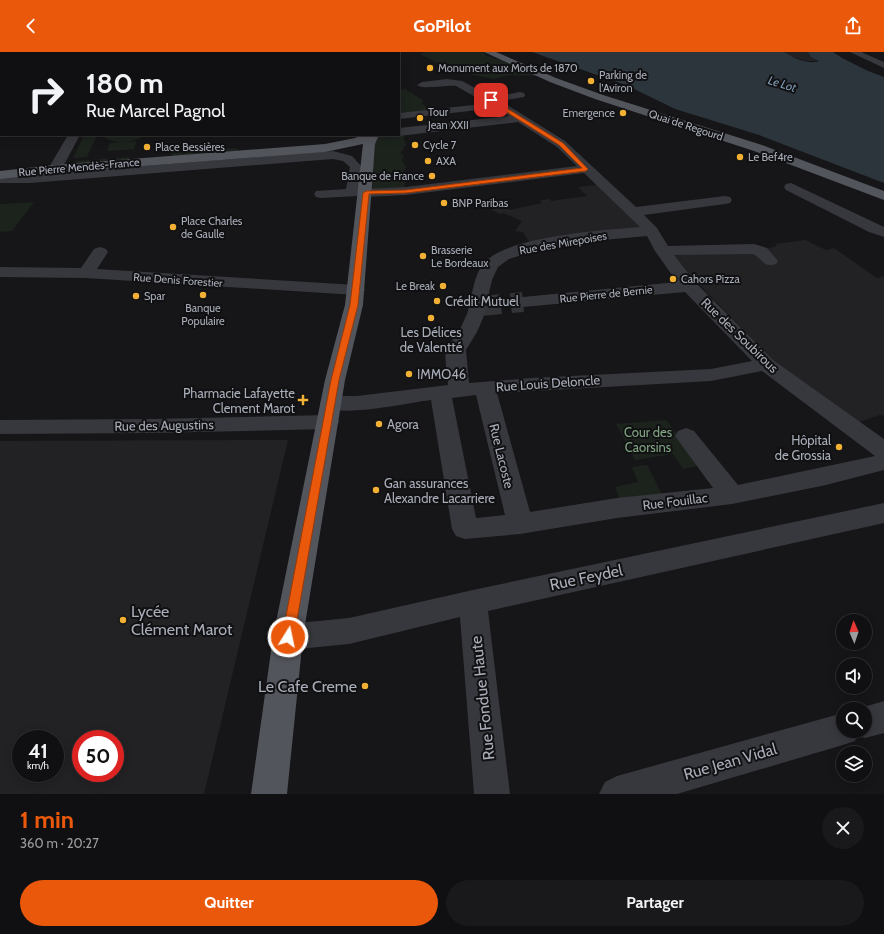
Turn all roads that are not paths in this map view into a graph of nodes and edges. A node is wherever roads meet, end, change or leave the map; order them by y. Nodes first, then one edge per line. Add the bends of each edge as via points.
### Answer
1 (488, 52) edge
2 (854, 52) edge
3 (884, 65) edge
4 (422, 85) dead end
5 (488, 88) dead end
6 (472, 91) junction
7 (520, 95) dead end
8 (496, 103) junction
9 (400, 116) edge
10 (520, 118) junction
11 (400, 132) edge
12 (73, 136) edge
13 (371, 138) edge
14 (325, 148) junction
15 (346, 154) junction
16 (54, 169) junction
17 (586, 169) junction
18 (368, 170) junction
19 (0, 175) edge
20 (0, 179) edge
21 (791, 187) dead end
22 (366, 193) junction
23 (321, 194) dead end
24 (884, 196) edge
25 (725, 200) dead end
26 (634, 212) junction
27 (652, 232) junction
28 (884, 232) edge
29 (100, 252) dead end
30 (663, 252) junction
31 (770, 261) dead end
32 (0, 272) edge
33 (86, 273) junction
34 (689, 286) junction
35 (356, 290) junction
36 (522, 302) tunnel mouth
37 (766, 364) junction
38 (485, 388) junction
39 (450, 391) junction
40 (329, 413) junction
41 (0, 427) edge
42 (686, 436) dead end
43 (884, 451) edge
44 (884, 462) edge
45 (732, 495) junction
46 (884, 513) edge
47 (520, 524) junction
48 (473, 602) junction
49 (288, 637) junction
50 (884, 717) edge
51 (872, 720) edge
52 (836, 730) edge
53 (269, 794) edge
54 (492, 794) edge
55 (617, 794) edge

1 - 24 main road, Quai de Regourd via 599,97 758,148
2 - 3 street
4 - 6 street, Rue des Soubirous via 456,83
5 - 6 street
6 - 8 street, Rue des Soubirous
7 - 8 street
8 - 9 street
8 - 10 street, Rue des Soubirous
10 - 11 street
10 - 17 street, Rue des Soubirous via 561,144
12 - 16 street
13 - 14 main road, Rue Pierre Mendès-France
13 - 15 street
13 - 18 main road
14 - 15 main road
14 - 16 main road, Rue Pierre Mendès-France
15 - 18 main road via 359,157
15 - 20 street via 30,179
15 - 23 street via 356,167 352,194
16 - 19 main road, Rue Pierre Mendès-France
17 - 22 street via 406,191
17 - 26 street, Rue des Soubirous
18 - 22 main road
21 - 28 street
22 - 35 main road
25 - 26 street via 701,209
26 - 27 street, Rue des Soubirous
27 - 30 street, Rue des Soubirous
27 - 39 street, Rue des Mirepoises via 567,240 527,248 501,257 493,263 484,277 480,306 456,353
29 - 33 street
30 - 31 street via 754,249 761,251
30 - 34 street, Rue des Soubirous
32 - 33 street, Rue Denis Forestier
33 - 35 street, Rue Denis Forestier
34 - 36 street, Rue Pierre de Bernie
34 - 37 street, Rue des Soubirous
35 - 40 main road
37 - 38 street, Rue Louis Deloncle via 711,374
37 - 43 street, Rue des Soubirous
38 - 39 street, Rue Louis Deloncle
38 - 47 street, Rue Lacoste
39 - 40 street, Rue Louis Deloncle via 357,403
39 - 47 street, Rue Fouillac via 465,529
40 - 41 street, Rue des Augustins via 152,426
40 - 49 main road
42 - 45 street
44 - 45 street, Rue Fouillac
45 - 47 street, Rue Fouillac via 617,508
46 - 48 street, Rue Feydel
48 - 49 street, Rue Feydel via 349,631
48 - 54 street, Rue Fondue Haute
49 - 53 main road
50 - 51 street
52 - 55 street, Rue Jean Vidal

